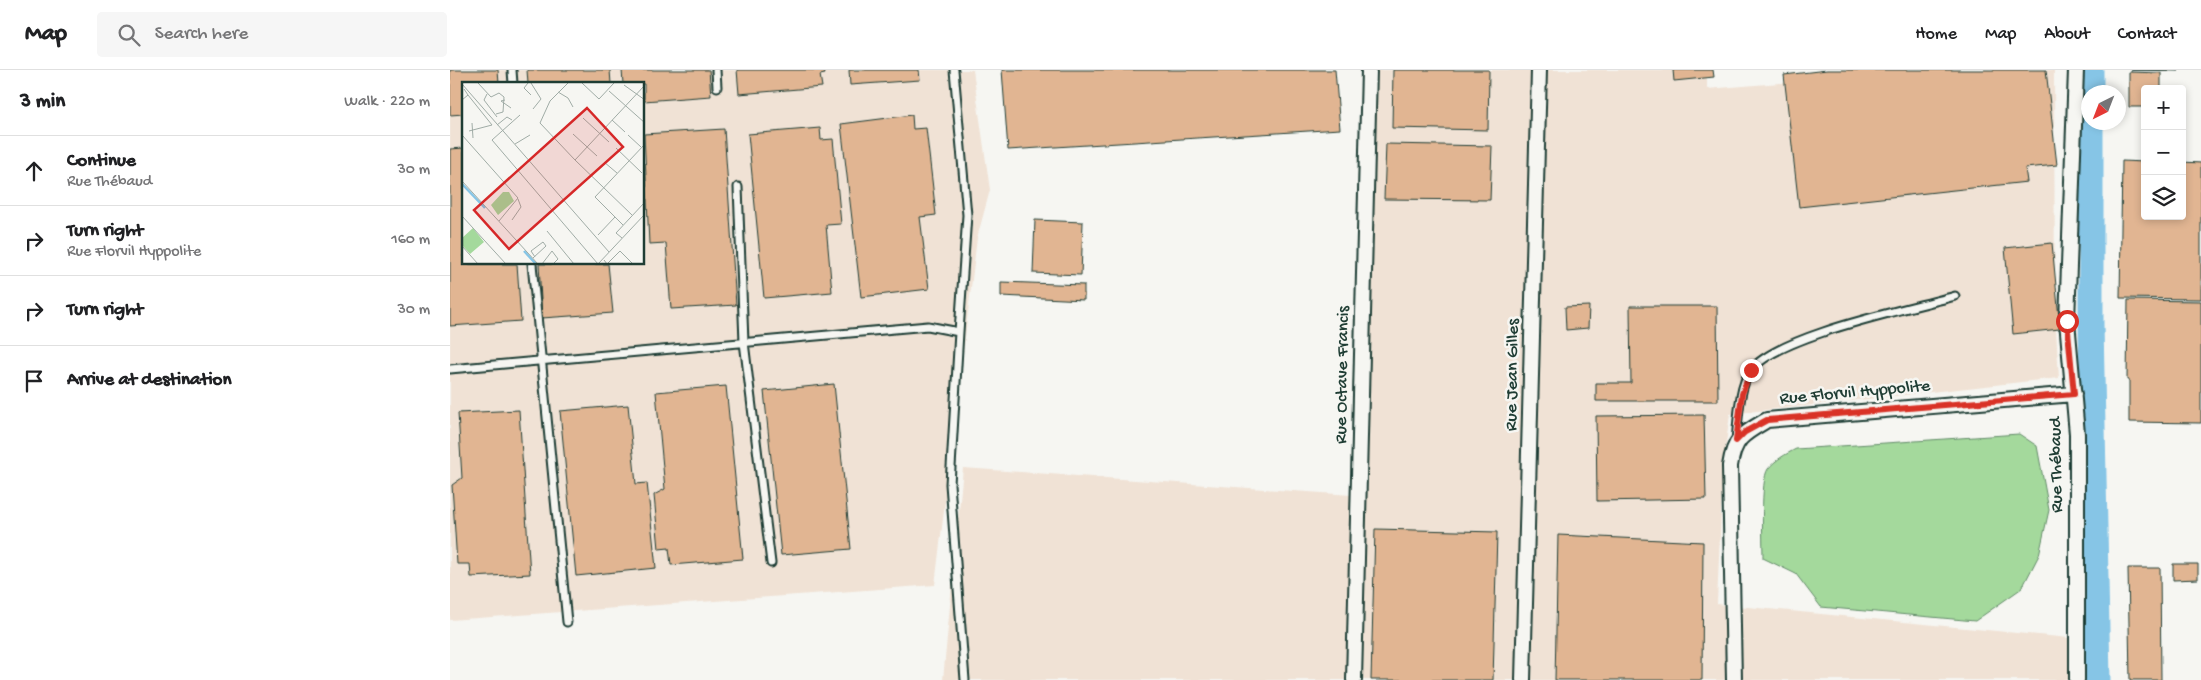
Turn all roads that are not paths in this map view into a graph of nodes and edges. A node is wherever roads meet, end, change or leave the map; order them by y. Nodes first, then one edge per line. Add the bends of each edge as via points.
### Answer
1 (716, 70) edge
2 (954, 70) edge
3 (1370, 70) edge
4 (1539, 70) edge
5 (2076, 70) edge
6 (717, 87) dead end
7 (738, 187) dead end
8 (532, 265) edge
9 (1955, 296) dead end
10 (959, 332) junction
11 (744, 342) junction
12 (541, 361) junction
13 (450, 369) edge
14 (2074, 394) junction
15 (1736, 441) junction
16 (771, 563) dead end
17 (567, 622) dead end
18 (965, 680) edge
19 (1354, 680) edge
20 (1524, 680) edge
21 (1734, 680) edge
22 (2077, 680) edge

1 - 6 lane
2 - 10 lane via 967,215
3 - 19 street, Rue Octave Francis
4 - 20 street, Rue Jean Gilles
5 - 14 street, Rue Thébaud via 2067,321
7 - 11 lane
8 - 12 lane
9 - 15 lane via 1814,335 1779,348 1751,370 1742,394
10 - 11 lane via 928,326
10 - 18 lane via 950,484
11 - 12 lane
11 - 16 lane
12 - 13 lane
12 - 17 lane
14 - 15 street, Rue Florvil Hyppolite via 1767,420
14 - 22 street, Rue Thébaud
15 - 21 street via 1730,466

